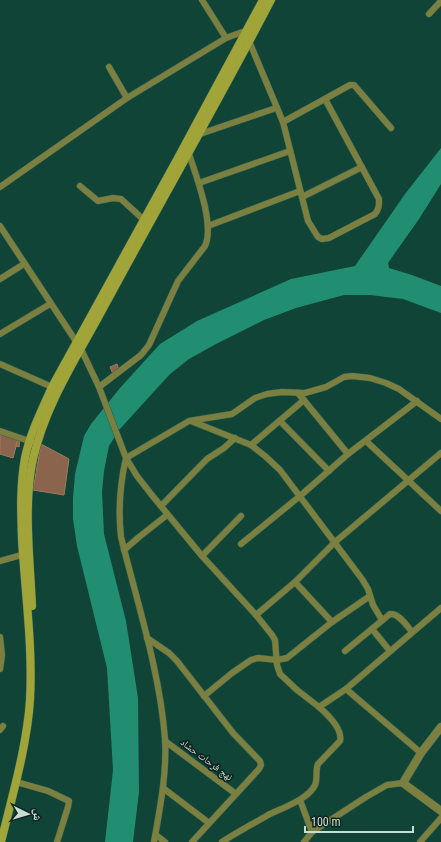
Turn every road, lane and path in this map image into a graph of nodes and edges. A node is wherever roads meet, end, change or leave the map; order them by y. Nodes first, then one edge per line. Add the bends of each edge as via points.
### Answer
1 (202, 0) edge
2 (263, 0) edge
3 (271, 0) edge
4 (441, 0) edge
5 (429, 14) dead end
6 (248, 30) junction
7 (226, 38) junction
8 (249, 41) junction
9 (109, 67) dead end
10 (127, 98) junction
11 (325, 99) junction
12 (276, 108) junction
13 (283, 122) junction
14 (391, 128) dead end
15 (200, 134) junction
16 (290, 151) junction
17 (189, 154) junction
18 (362, 167) junction
19 (199, 183) junction
20 (80, 186) dead end
21 (0, 188) edge
22 (301, 194) junction
23 (144, 220) junction
24 (0, 226) edge
25 (208, 226) junction
26 (24, 264) junction
27 (0, 279) edge
28 (50, 304) junction
29 (0, 334) edge
30 (79, 346) junction
31 (0, 364) edge
32 (99, 387) junction
33 (52, 388) junction
34 (298, 394) junction
35 (304, 400) junction
36 (417, 401) junction
37 (441, 419) edge
38 (189, 421) junction
39 (280, 421) junction
40 (0, 431) edge
41 (235, 438) junction
42 (366, 441) junction
43 (34, 442) junction
44 (251, 445) junction
45 (441, 453) edge
46 (348, 454) junction
47 (126, 458) junction
48 (328, 471) junction
49 (409, 481) junction
50 (300, 496) junction
51 (161, 506) junction
52 (441, 511) edge
53 (167, 515) junction
54 (241, 516) dead end
55 (335, 542) junction
56 (241, 544) dead end
57 (124, 550) junction
58 (26, 554) junction
59 (202, 556) junction
60 (0, 561) edge
61 (295, 582) junction
62 (370, 596) junction
63 (441, 608) edge
64 (256, 615) junction
65 (382, 620) junction
66 (332, 622) junction
67 (372, 629) junction
68 (412, 632) junction
69 (0, 637) edge
70 (147, 638) junction
71 (345, 651) dead end
72 (390, 651) junction
73 (1, 654) edge
74 (277, 660) junction
75 (0, 669) edge
76 (346, 689) junction
77 (204, 696) junction
78 (319, 707) junction
79 (441, 727) edge
80 (165, 741) junction
81 (421, 753) junction
82 (20, 783) junction
83 (403, 783) junction
84 (163, 788) junction
85 (236, 794) junction
86 (300, 800) junction
87 (441, 811) edge
88 (441, 818) edge
89 (210, 823) junction
90 (312, 832) junction
91 (155, 839) edge
92 (1, 842) edge
93 (6, 842) edge
94 (57, 842) edge
95 (165, 842) edge
96 (192, 842) edge
97 (222, 842) edge
98 (304, 842) edge
99 (420, 842) edge

1 - 7 street
2 - 6 main road
3 - 8 main road
4 - 5 street
6 - 7 street
6 - 23 main road
7 - 10 street
8 - 12 street
8 - 15 main road
9 - 10 street
10 - 21 street
11 - 13 street
11 - 14 street via 354,85
11 - 18 street
12 - 13 street
12 - 15 street
13 - 16 street
15 - 17 main road
16 - 19 street
16 - 22 street
17 - 19 street
17 - 30 main road
18 - 22 street
18 - 22 street via 379,199 378,210 375,214 328,238 318,237 312,229
19 - 25 street
20 - 23 street via 98,201 122,199
22 - 25 street
23 - 30 main road
24 - 26 street
25 - 32 street via 205,246 178,281 149,345 141,355
26 - 27 street
26 - 28 street
28 - 29 street
28 - 30 street
30 - 32 street
30 - 33 main road
30 - 43 main road
31 - 33 street
32 - 47 street
33 - 43 main road via 41,412
34 - 35 street
34 - 36 street via 326,387 338,379 352,376 386,383
34 - 38 street via 267,394 255,398 232,414
35 - 39 street
35 - 46 street
36 - 37 street
36 - 42 street
38 - 41 street
38 - 47 street
39 - 44 street
39 - 48 street
40 - 43 street
41 - 44 street
41 - 51 street via 207,459
42 - 46 street
42 - 49 street
43 - 58 main road
44 - 50 street via 280,470
45 - 49 street
46 - 48 street
47 - 51 street
47 - 57 street via 120,504
48 - 50 street
49 - 52 street
49 - 55 street
50 - 55 street
50 - 56 street
51 - 53 street
53 - 57 street
53 - 59 street
54 - 59 street
55 - 61 street
55 - 62 street via 362,579
57 - 70 street
58 - 60 street
58 - 82 main road via 34,661 34,701
58 - 92 main road via 30,700 23,747
59 - 64 street
61 - 64 street
61 - 66 street
62 - 65 street via 372,605
62 - 66 street
63 - 68 street
64 - 74 street via 275,640
65 - 67 street
65 - 68 street via 390,614 398,616
66 - 74 street via 287,658
67 - 71 street
67 - 72 street
68 - 72 street
69 - 73 street
70 - 77 street via 177,661
70 - 80 street
72 - 76 street
73 - 75 street
74 - 77 street via 251,660
74 - 78 street via 280,674
76 - 78 street
76 - 81 street
77 - 85 street via 260,761 259,769
78 - 86 street via 330,717 341,738 318,764 315,786
79 - 81 street
80 - 84 street
80 - 85 street, نهج فرحات حشاد
81 - 83 street
82 - 93 main road
82 - 94 street via 48,791 68,801
83 - 87 street
83 - 90 street via 387,786
84 - 89 street
84 - 91 street
85 - 89 street
86 - 90 street
86 - 97 street
88 - 99 street
89 - 96 street
90 - 98 street
91 - 95 street

